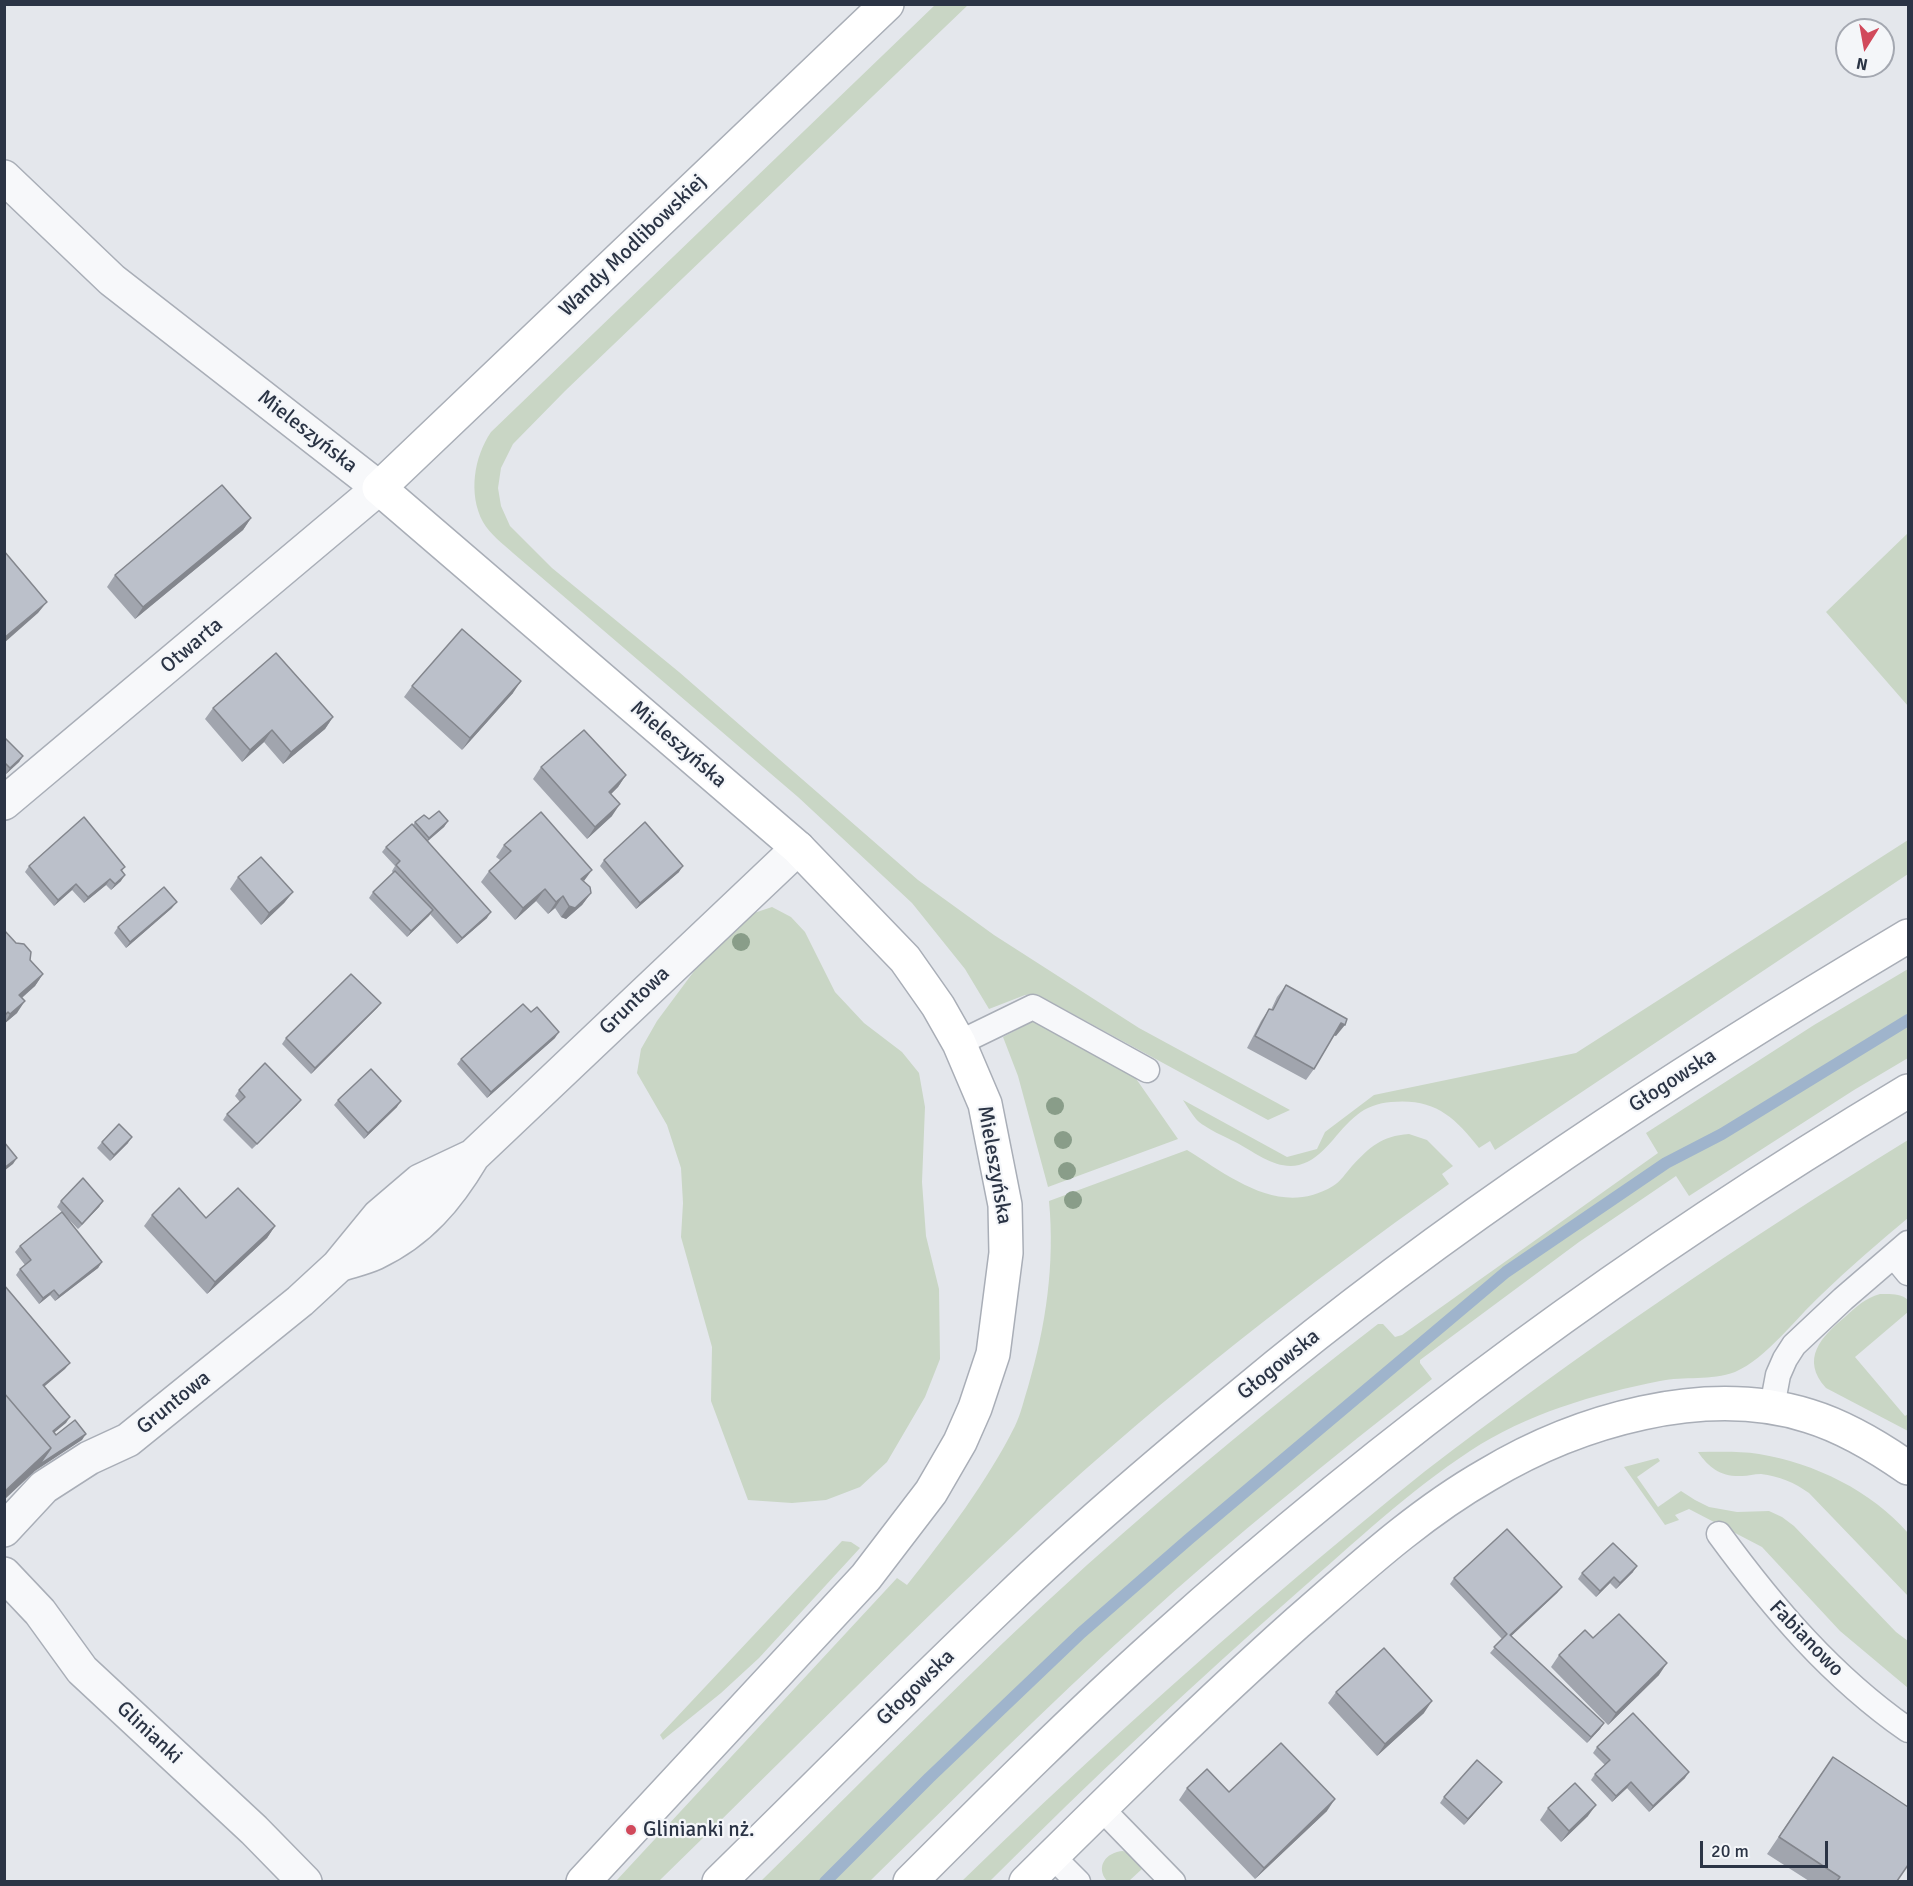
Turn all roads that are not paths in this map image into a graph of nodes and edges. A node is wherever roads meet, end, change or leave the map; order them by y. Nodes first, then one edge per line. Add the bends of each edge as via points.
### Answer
1 (887, 4) edge
2 (4, 177) edge
3 (379, 488) junction
4 (4, 803) edge
5 (798, 848) junction
6 (1908, 936) edge
7 (959, 1043) junction
8 (1147, 1070) dead end
9 (1908, 1091) edge
10 (1904, 1257) edge
11 (1761, 1406) junction
12 (1908, 1468) edge
13 (4, 1530) edge
14 (1719, 1534) dead end
15 (4, 1574) edge
16 (1908, 1730) edge
17 (1101, 1808) junction
18 (1052, 1856) junction
19 (305, 1881) edge
20 (583, 1881) edge
21 (719, 1881) edge
22 (910, 1881) edge
23 (1026, 1881) edge
24 (1078, 1881) edge
25 (1173, 1881) edge

1 - 3 street, Wandy Modlibowskiej
2 - 3 street, Mieleszyńska via 112,280
3 - 4 street, Otwarta
3 - 5 street, Mieleszyńska
5 - 7 street, Mieleszyńska via 905,959
5 - 13 street, Gruntowa via 473,1156 420,1181 379,1216 338,1266 300,1301 128,1440 89,1458 44,1487
6 - 21 street, Głogowska via 1712,1056 1554,1160 1300,1347 1060,1551
7 - 8 lane via 1033,1007
7 - 20 street, Mieleszyńska via 985,1104 1005,1205 1006,1253 993,1354 968,1425 931,1492 866,1577
9 - 22 street via 1621,1276 1500,1362 1383,1453 1159,1642
10 - 11 lane via 1843,1299 1794,1345
11 - 12 street via 1826,1421
11 - 17 street via 1666,1409 1599,1424 1540,1446 1485,1476 1409,1529 1354,1574 1241,1673
14 - 16 lane, Fabianowo via 1763,1594 1815,1652
15 - 19 street, Glinianki via 40,1612 82,1670
17 - 18 street
17 - 25 lane
18 - 23 street
18 - 24 lane

